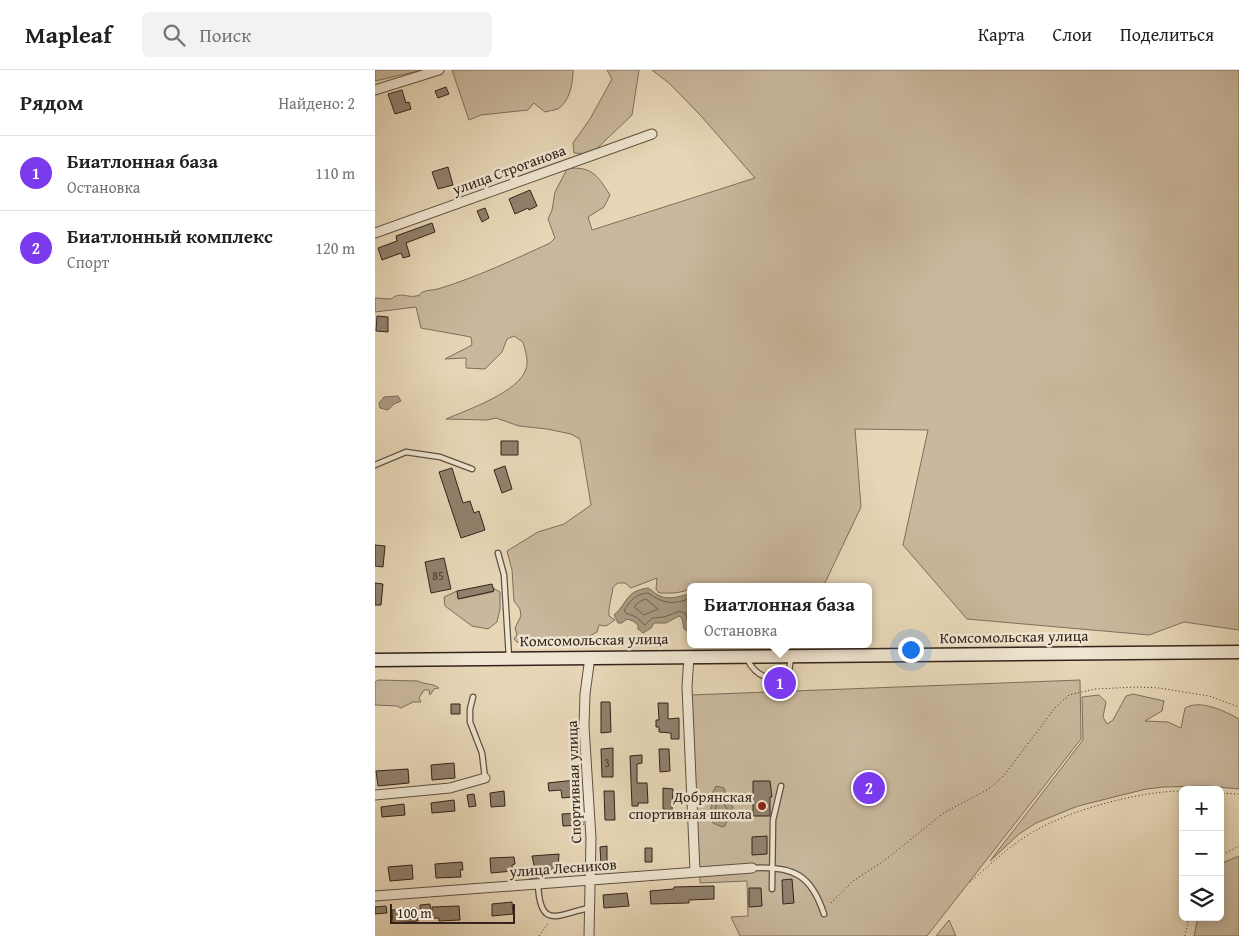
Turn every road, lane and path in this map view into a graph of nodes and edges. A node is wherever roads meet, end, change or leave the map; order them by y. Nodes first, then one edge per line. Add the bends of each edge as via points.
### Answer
1 (439, 70) edge
2 (375, 90) edge
3 (652, 134) dead end
4 (375, 233) edge
5 (375, 465) edge
6 (472, 469) dead end
7 (498, 553) dead end
8 (1239, 652) edge
9 (791, 655) junction
10 (689, 656) junction
11 (745, 656) junction
12 (590, 657) junction
13 (509, 658) junction
14 (375, 660) edge
15 (473, 697) dead end
16 (1239, 707) edge
17 (485, 778) joint
18 (781, 786) dead end
19 (1179, 791) edge
20 (1224, 793) edge
21 (1239, 794) edge
22 (375, 795) edge
23 (1239, 846) edge
24 (1224, 854) edge
25 (773, 867) junction
26 (752, 868) joint
27 (695, 871) junction
28 (589, 880) junction
29 (970, 882) dead end
30 (538, 884) junction
31 (772, 889) dead end
32 (375, 896) edge
33 (831, 903) dead end
34 (589, 908) junction
35 (824, 914) dead end
36 (553, 917) junction
37 (1188, 921) edge
38 (539, 936) edge
39 (589, 936) edge
40 (1185, 936) edge

1 - 2 street
3 - 4 street, улица Строганова
5 - 6 lane via 406,452 440,456
7 - 13 lane via 504,575
8 - 9 main road, Комсомольская улица
9 - 11 main road, Комсомольская улица
9 - 11 lane via 789,672 780,679 768,679 756,673
10 - 11 main road, Комсомольская улица
10 - 12 main road, Комсомольская улица
10 - 27 street via 687,688
12 - 13 main road, Комсомольская улица
12 - 28 street, Спортивная улица via 584,717 591,838
13 - 14 main road, Комсомольская улица
15 - 17 lane via 470,722 482,753
16 - 33 path via 1209,696 1159,688 1095,689 1069,695 995,784 945,812 853,881
17 - 22 street via 450,788
18 - 25 lane via 773,820
19 - 29 path via 1144,794 1053,822 1017,842
20 - 21 path
23 - 24 path
25 - 26 lane
25 - 31 lane
25 - 35 lane via 802,877 815,892
26 - 27 street, улица Лесников
27 - 28 street, улица Лесников
28 - 30 street, улица Лесников
28 - 34 street, Спортивная улица
30 - 32 street, улица Лесников
30 - 36 lane via 541,905
34 - 36 lane
34 - 39 street, Спортивная улица
36 - 38 path
37 - 40 path

